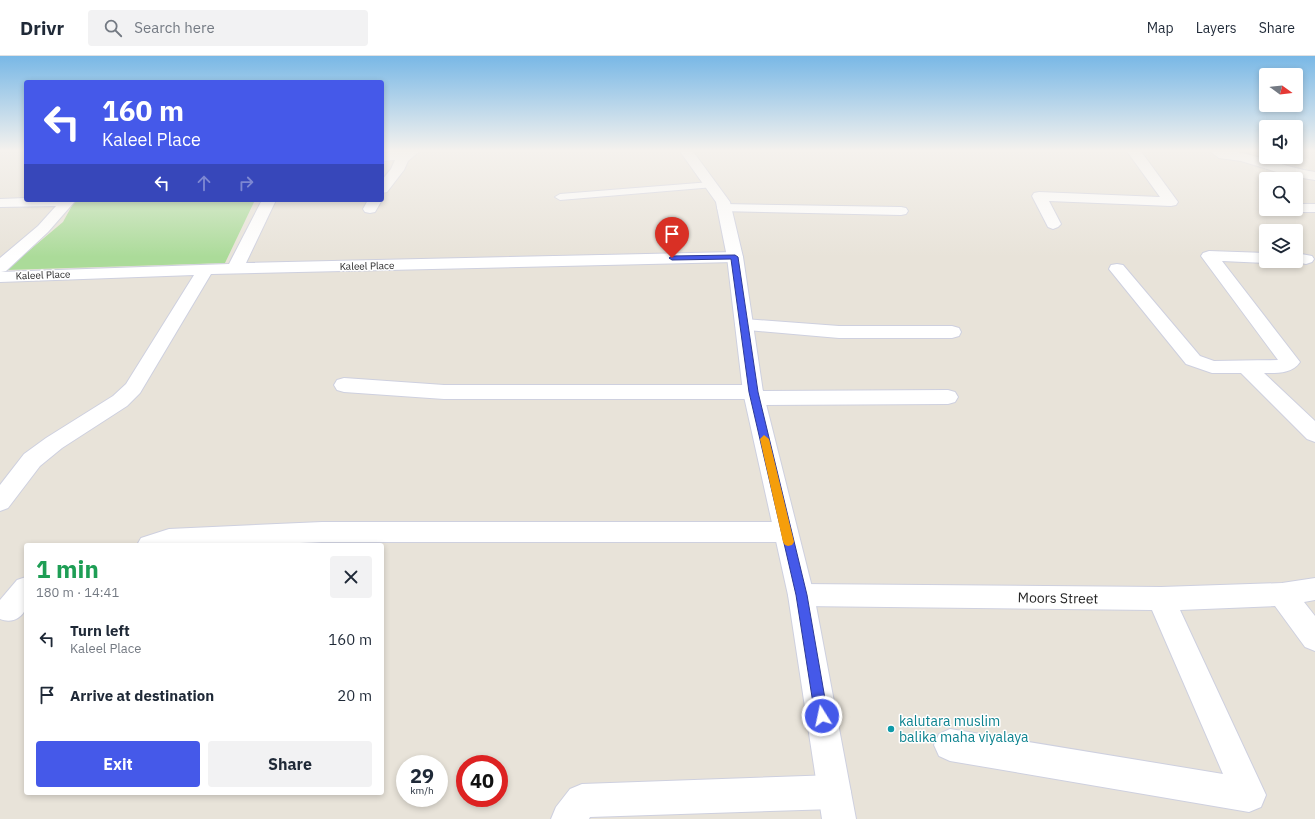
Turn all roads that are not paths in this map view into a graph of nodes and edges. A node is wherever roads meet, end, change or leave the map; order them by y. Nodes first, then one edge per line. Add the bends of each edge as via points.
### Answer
1 (710, 185) edge
2 (702, 186) edge
3 (1159, 186) edge
4 (560, 197) dead end
5 (34, 202) edge
6 (67, 202) edge
7 (268, 202) edge
8 (0, 203) edge
9 (724, 208) junction
10 (1303, 208) edge
11 (1315, 208) edge
12 (900, 211) dead end
13 (1053, 224) dead end
14 (735, 257) junction
15 (1259, 258) edge
16 (235, 269) junction
17 (1117, 269) dead end
18 (204, 270) junction
19 (1, 275) edge
20 (744, 325) junction
21 (952, 332) dead end
22 (1246, 367) junction
23 (344, 386) dead end
24 (754, 395) junction
25 (948, 397) dead end
26 (1315, 434) edge
27 (0, 502) edge
28 (786, 532) junction
29 (156, 543) edge
30 (1315, 589) edge
31 (24, 590) edge
32 (1282, 594) junction
33 (801, 595) junction
34 (1161, 599) junction
35 (8, 610) dead end
36 (1315, 638) edge
37 (950, 745) dead end
38 (837, 805) edge
39 (568, 819) edge

1 - 9 street via 723,202
2 - 4 lane
3 - 13 street via 1171,202 1039,196
5 - 8 street
6 - 19 street
7 - 16 street
9 - 12 street
9 - 14 street
10 - 11 street
14 - 16 street, Kaleel Place
14 - 20 street
15 - 22 street via 1209,256 1290,362 1281,367
16 - 18 street, Kaleel Place
17 - 22 street via 1193,360 1212,367
18 - 19 street, Kaleel Place
18 - 27 street via 133,388 120,401 32,460
20 - 21 street via 839,332
20 - 24 street
22 - 26 street
23 - 24 street via 444,392
24 - 25 street
24 - 28 street
28 - 29 street via 322,532 169,539
28 - 33 street
30 - 32 street, Moors Street
31 - 35 street
32 - 34 street, Moors Street
32 - 36 street
33 - 34 street, Moors Street
33 - 38 street
34 - 37 street via 1249,795
38 - 39 street via 582,801

